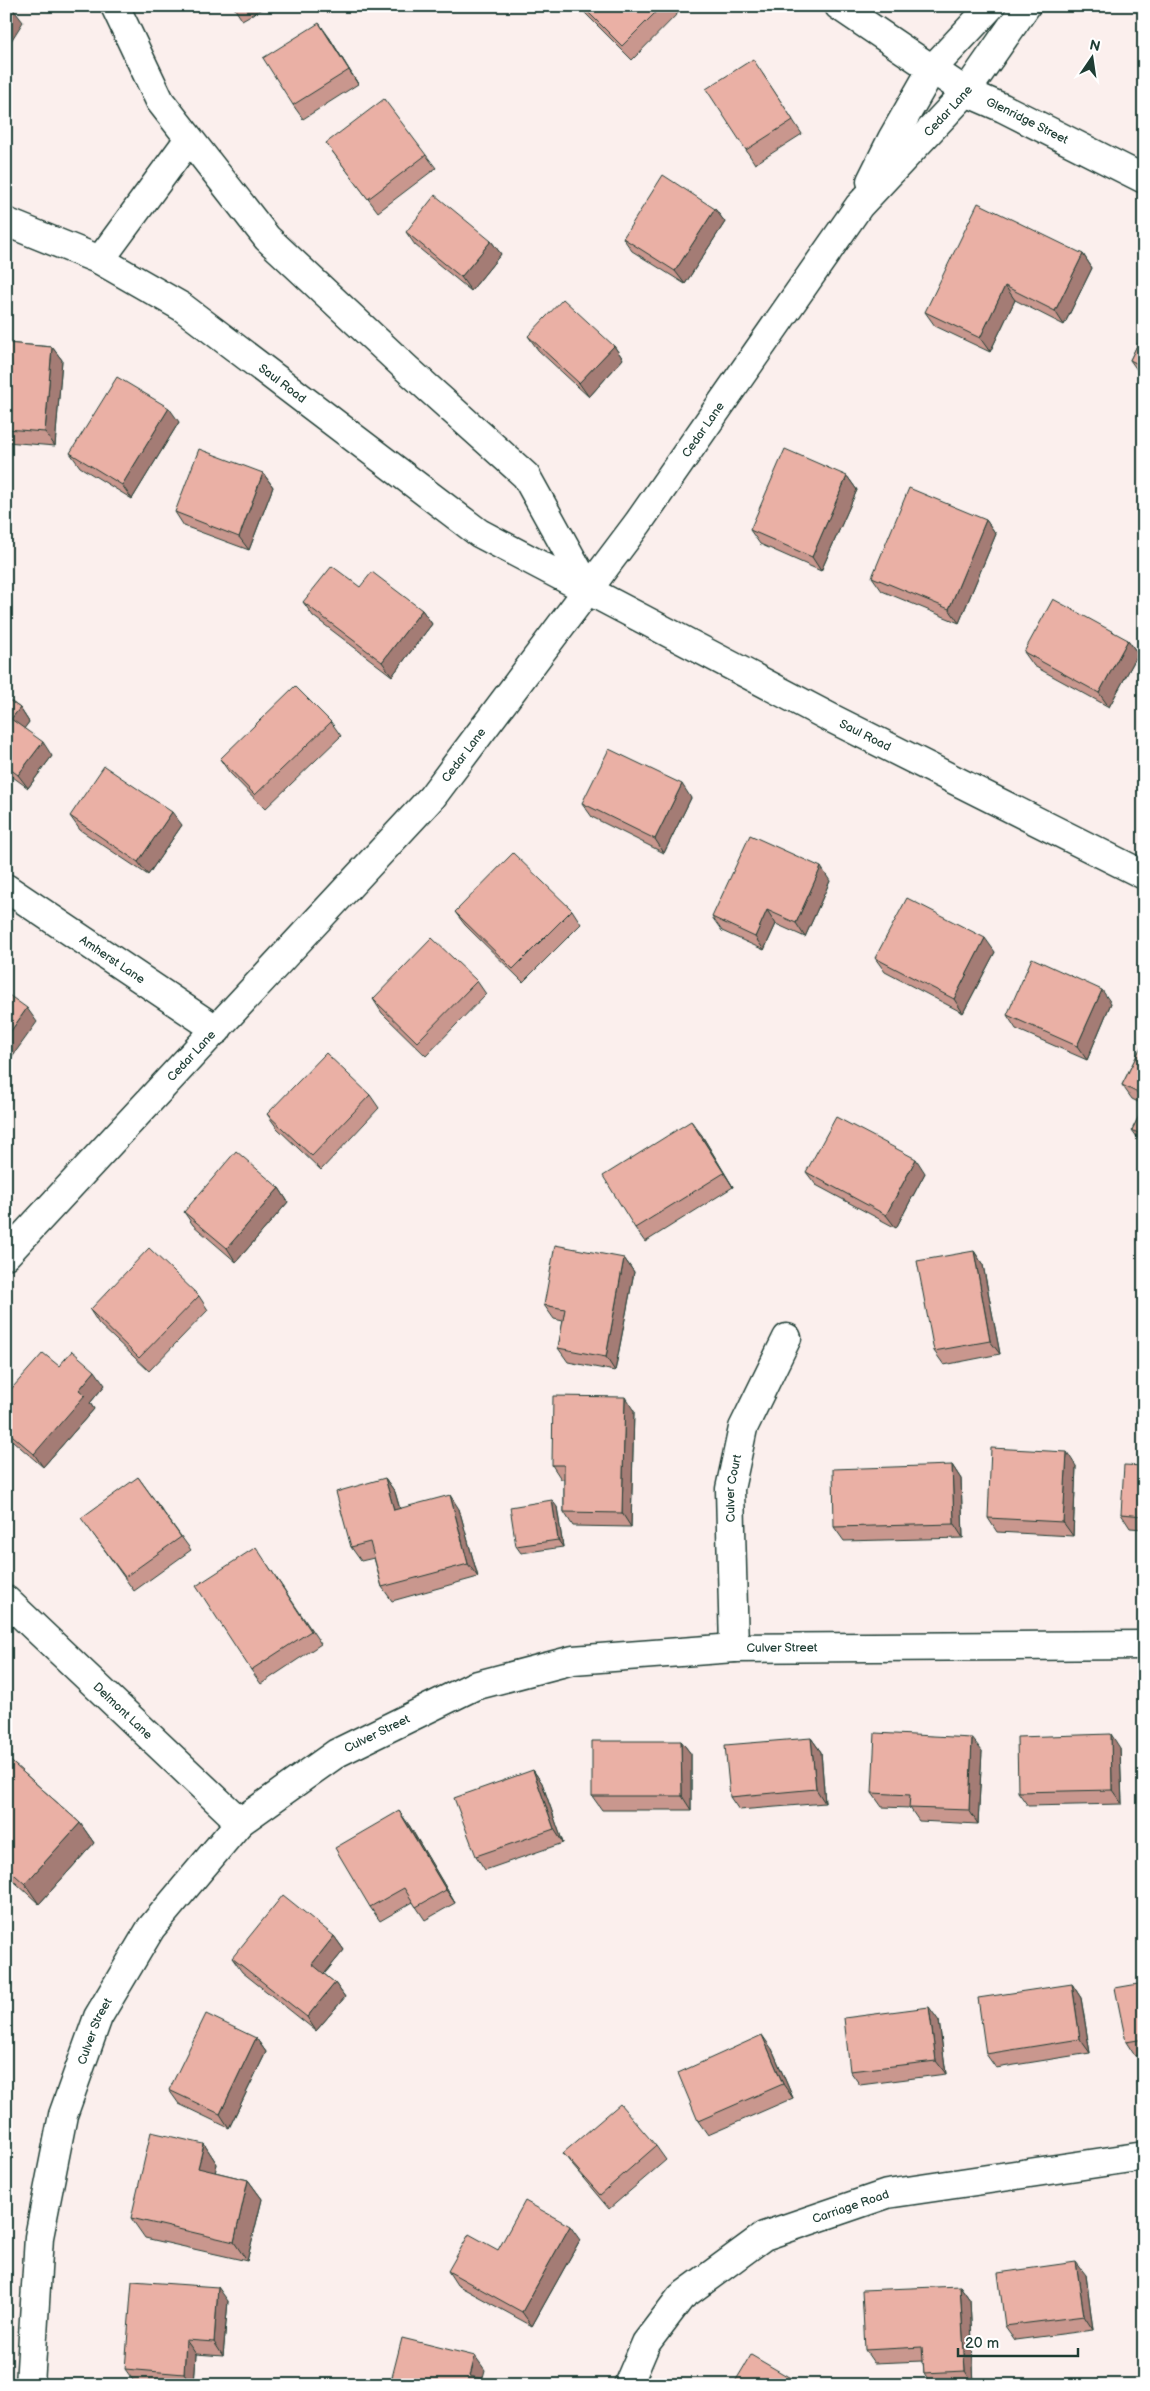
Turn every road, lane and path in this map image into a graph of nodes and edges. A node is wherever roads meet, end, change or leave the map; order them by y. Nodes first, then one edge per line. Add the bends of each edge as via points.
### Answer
1 (116, 6) edge
2 (839, 6) edge
3 (991, 6) edge
4 (1026, 6) edge
5 (932, 69) junction
6 (966, 92) junction
7 (189, 139) junction
8 (1144, 179) edge
9 (859, 206) junction
10 (6, 222) edge
11 (100, 260) junction
12 (589, 590) junction
13 (1144, 876) edge
14 (6, 888) edge
15 (216, 1030) junction
16 (6, 1255) edge
17 (787, 1338) dead end
18 (6, 1600) edge
19 (1144, 1644) edge
20 (734, 1648) junction
21 (240, 1822) junction
22 (1144, 2156) edge
23 (30, 2385) edge
24 (628, 2385) edge

1 - 7 street via 160,101
2 - 5 street, Glenridge Street
3 - 5 street, Cedar Lane
4 - 6 street, Cedar Lane
5 - 6 street, Glenridge Street
5 - 9 street, Cedar Lane
6 - 8 street, Glenridge Street
6 - 9 street, Cedar Lane
7 - 11 street
7 - 12 street via 267,238 526,476
9 - 12 street, Cedar Lane
10 - 11 street, Saul Road
11 - 12 street, Saul Road via 182,307 479,534
12 - 13 street, Saul Road via 831,718
12 - 15 street, Cedar Lane via 432,797
14 - 15 street, Amherst Lane
15 - 16 street, Cedar Lane
17 - 20 street, Culver Court via 743,1428 730,1489
18 - 21 street, Delmont Lane
19 - 20 street, Culver Street
20 - 21 street, Culver Street via 573,1660 474,1686 337,1753
21 - 23 street, Culver Street via 151,1928 98,2017 63,2116 39,2237
22 - 24 street, Carriage Road via 887,2194 764,2236 681,2297 646,2343

